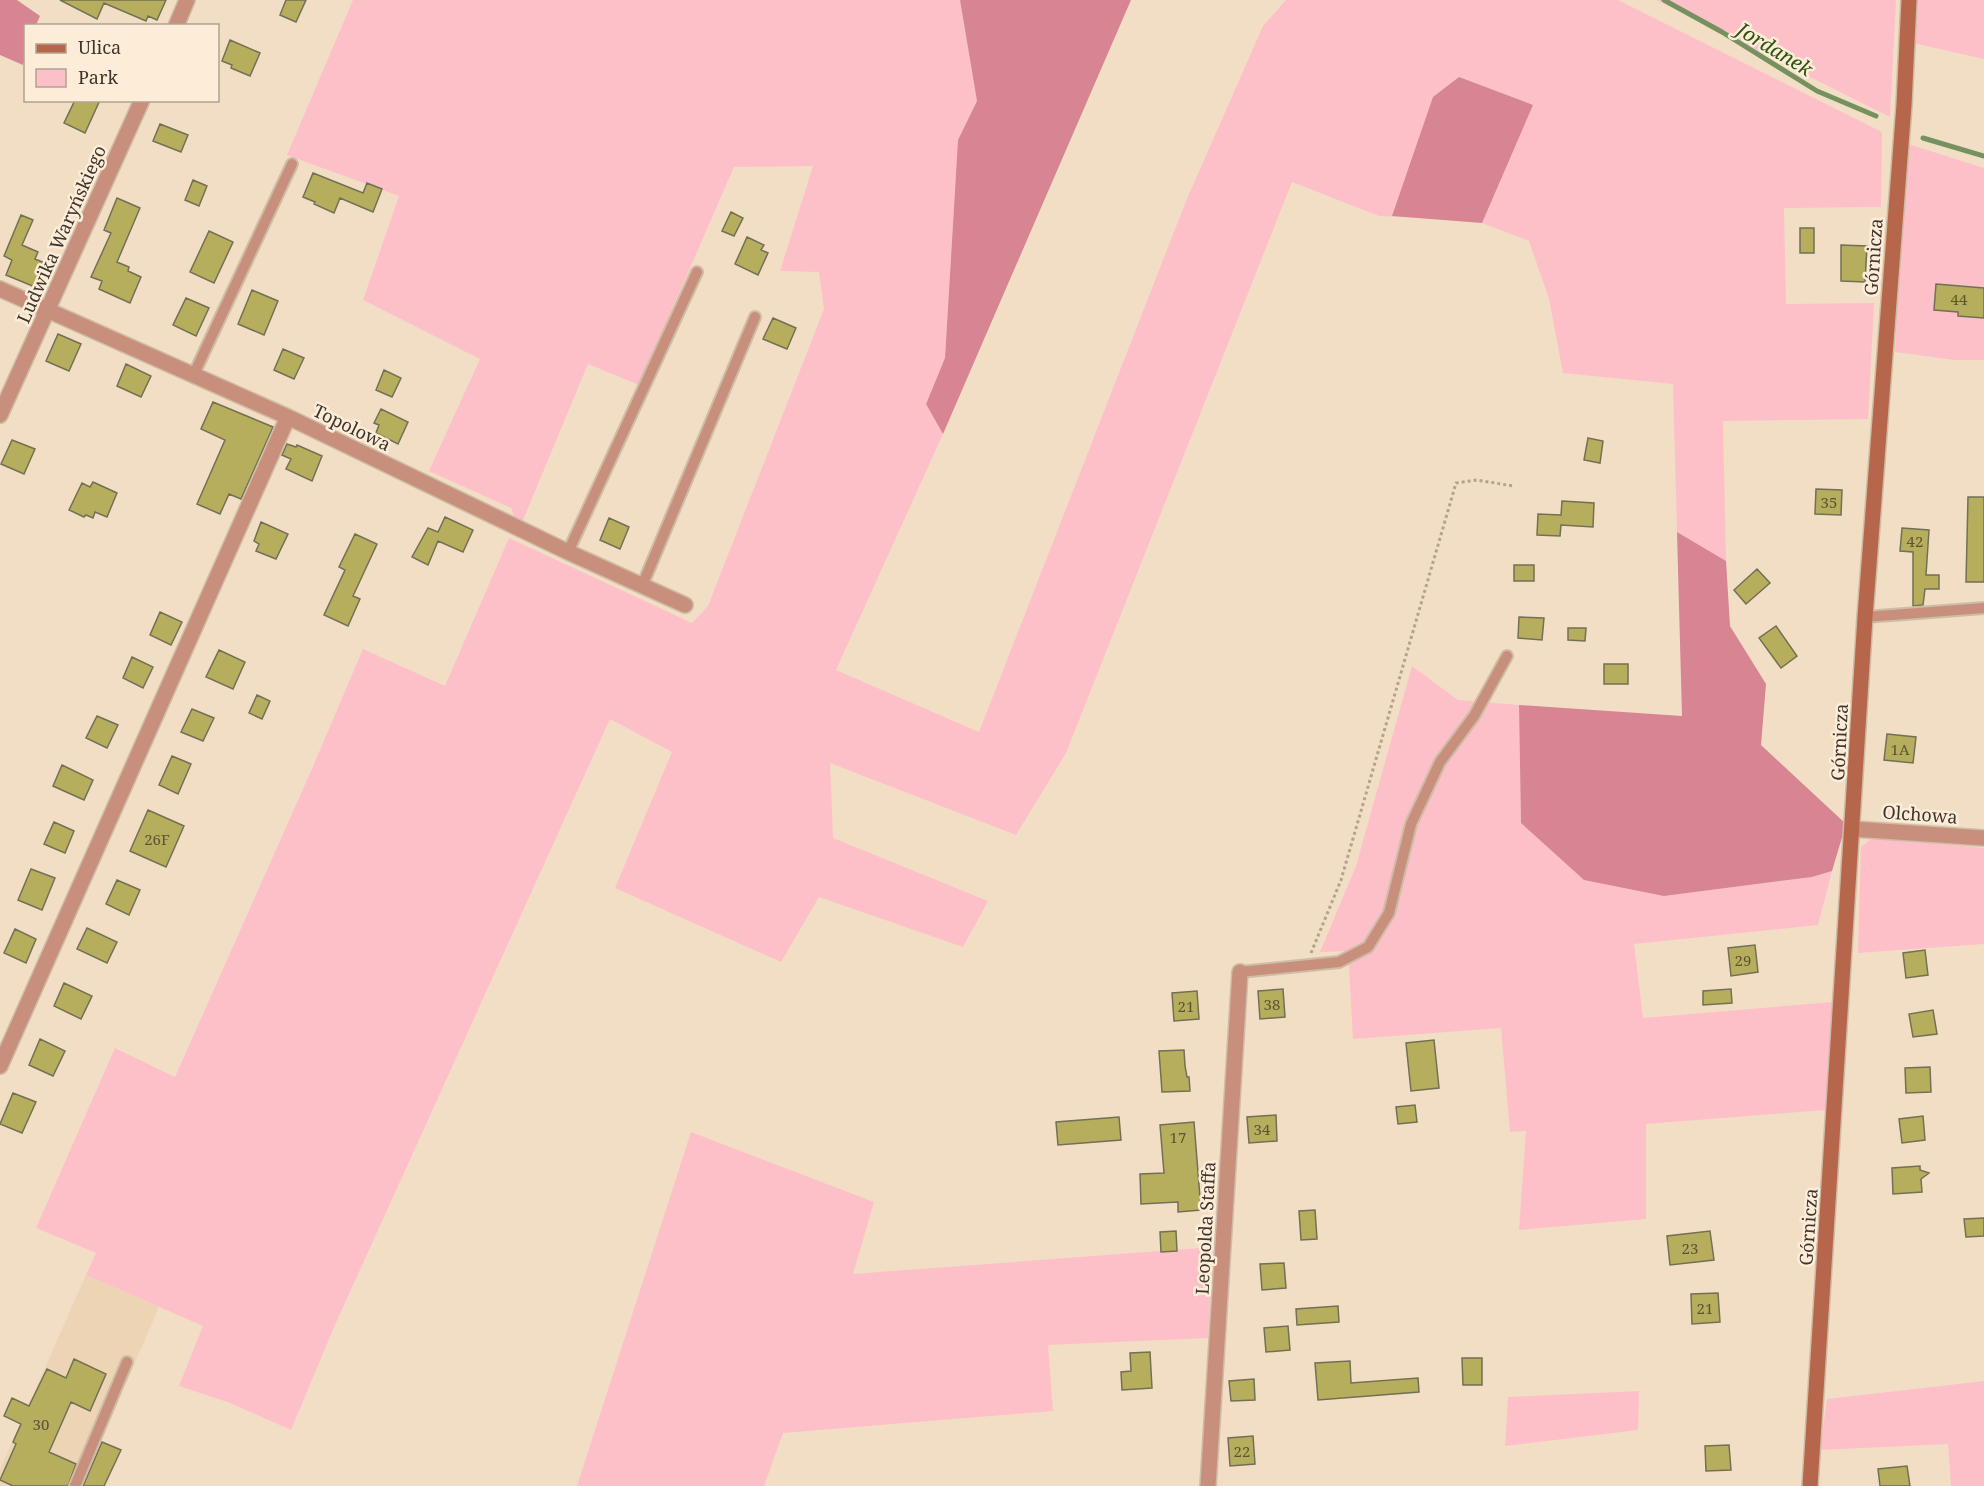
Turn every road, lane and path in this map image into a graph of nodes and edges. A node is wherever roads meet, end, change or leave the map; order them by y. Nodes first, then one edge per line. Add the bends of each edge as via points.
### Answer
1 (187, 0) edge
2 (1909, 0) edge
3 (177, 24) edge
4 (141, 102) edge
5 (292, 164) dead end
6 (697, 272) dead end
7 (0, 289) edge
8 (48, 310) junction
9 (755, 317) dead end
10 (193, 376) junction
11 (0, 415) edge
12 (288, 417) junction
13 (1513, 486) dead end
14 (568, 552) junction
15 (642, 586) junction
16 (686, 605) dead end
17 (1984, 608) edge
18 (1865, 617) junction
19 (1507, 656) dead end
20 (1853, 829) junction
21 (1984, 838) edge
22 (1305, 965) junction
23 (1240, 972) joint
24 (0, 1066) edge
25 (127, 1362) dead end
26 (75, 1486) edge
27 (1208, 1486) edge
28 (1810, 1486) edge

1 - 3 street
2 - 18 street, Górnicza
4 - 8 street, Ludwika Waryńskiego
5 - 10 lane
6 - 14 lane
7 - 8 street, Topolowa
8 - 10 street, Topolowa
8 - 11 street, Ludwika Waryńskiego
9 - 15 lane
10 - 12 street, Topolowa
12 - 14 street, Topolowa
12 - 24 street
13 - 22 path via 1477,480 1456,483 1341,880
14 - 15 street, Topolowa
15 - 16 street, Topolowa
17 - 18 lane
18 - 20 street, Górnicza
19 - 22 lane via 1474,716 1440,762 1411,824 1389,913 1368,947 1339,962
20 - 21 street, Olchowa
20 - 28 street, Górnicza
22 - 23 lane
23 - 27 street, Leopolda Staffa
25 - 26 lane

